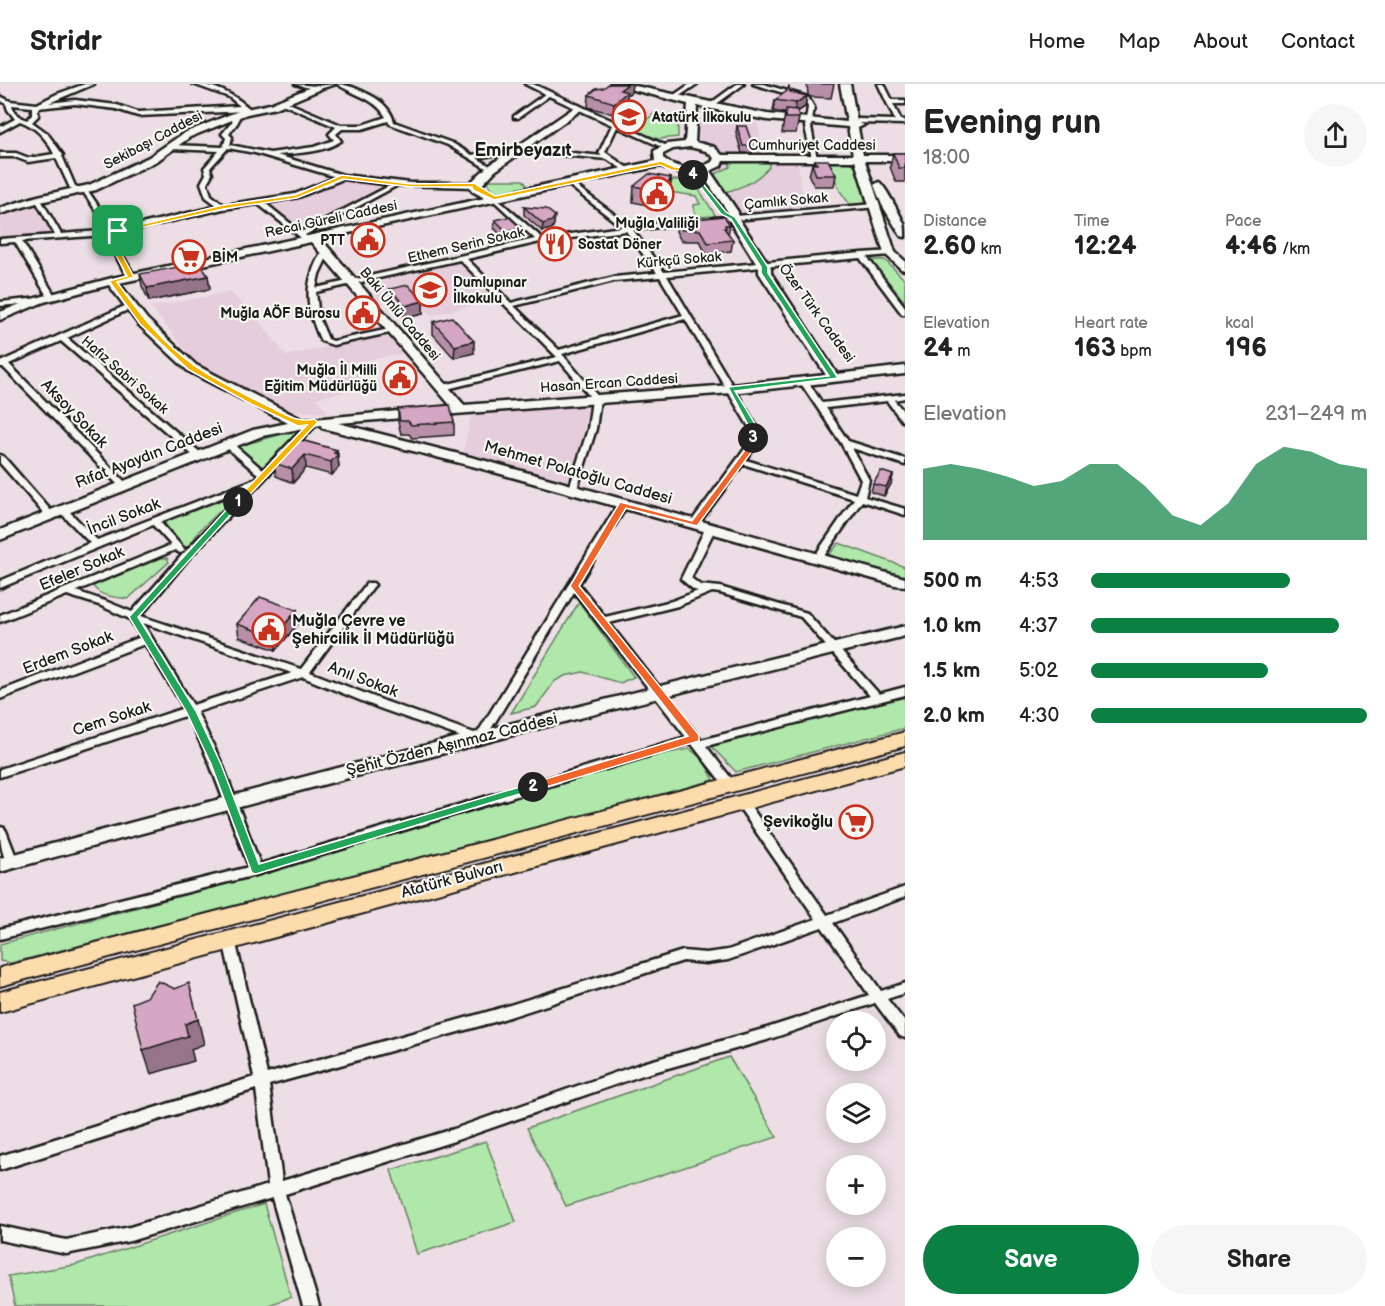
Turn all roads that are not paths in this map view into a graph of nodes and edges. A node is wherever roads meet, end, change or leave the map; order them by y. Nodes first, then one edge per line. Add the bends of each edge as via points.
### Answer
1 (91, 84) edge
2 (196, 84) edge
3 (298, 84) edge
4 (333, 84) edge
5 (340, 84) edge
6 (528, 84) edge
7 (615, 84) edge
8 (628, 84) edge
9 (694, 84) edge
10 (741, 84) edge
11 (756, 84) edge
12 (845, 84) edge
13 (854, 84) edge
14 (881, 84) edge
15 (316, 88) junction
16 (547, 91) junction
17 (676, 96) junction
18 (0, 98) edge
19 (693, 101) junction
20 (282, 102) junction
21 (891, 102) junction
22 (905, 102) edge
23 (9, 103) junction
24 (713, 104) junction
25 (44, 105) junction
26 (34, 106) junction
27 (582, 106) junction
28 (243, 111) junction
29 (516, 117) dead end
30 (390, 118) junction
31 (18, 120) junction
32 (809, 121) junction
33 (28, 122) junction
34 (902, 122) edge
35 (855, 123) junction
36 (615, 125) junction
37 (340, 127) junction
38 (0, 130) edge
39 (690, 144) junction
40 (171, 147) junction
41 (666, 147) junction
42 (226, 148) junction
43 (520, 149) junction
44 (0, 155) edge
45 (60, 155) junction
46 (269, 155) junction
47 (471, 157) junction
48 (605, 158) junction
49 (719, 158) junction
50 (815, 158) junction
51 (864, 158) junction
52 (905, 158) edge
53 (661, 163) junction
54 (491, 170) junction
55 (627, 170) junction
56 (704, 170) junction
57 (690, 171) junction
58 (342, 177) junction
59 (568, 183) junction
60 (396, 184) junction
61 (474, 185) junction
62 (80, 190) junction
63 (494, 198) junction
64 (38, 199) junction
65 (260, 202) junction
66 (881, 206) junction
67 (223, 207) junction
68 (0, 211) edge
69 (733, 218) junction
70 (627, 228) junction
71 (118, 231) junction
72 (107, 233) junction
73 (905, 234) edge
74 (59, 236) junction
75 (307, 238) junction
76 (17, 239) junction
77 (540, 240) junction
78 (0, 241) edge
79 (326, 251) junction
80 (905, 252) edge
81 (890, 253) junction
82 (861, 255) junction
83 (462, 258) junction
84 (764, 266) junction
85 (905, 267) edge
86 (662, 274) junction
87 (131, 277) junction
88 (112, 281) junction
89 (353, 282) junction
90 (311, 291) junction
91 (45, 298) junction
92 (0, 304) edge
93 (510, 305) junction
94 (130, 307) junction
95 (905, 312) edge
96 (0, 316) edge
97 (688, 316) junction
98 (394, 330) junction
99 (62, 338) junction
100 (560, 356) junction
101 (2, 364) edge
102 (905, 370) edge
103 (839, 377) junction
104 (804, 382) junction
105 (443, 388) junction
106 (731, 389) junction
107 (905, 396) edge
108 (888, 397) junction
109 (596, 399) junction
110 (821, 406) junction
111 (461, 410) junction
112 (905, 419) edge
113 (307, 423) junction
114 (845, 443) junction
115 (229, 445) junction
116 (199, 456) junction
117 (0, 458) edge
118 (741, 461) junction
119 (905, 462) edge
120 (261, 478) junction
121 (124, 486) junction
122 (573, 489) junction
123 (860, 497) junction
124 (623, 504) junction
125 (56, 512) junction
126 (905, 512) edge
127 (154, 521) junction
128 (694, 524) junction
129 (710, 529) junction
130 (0, 535) edge
131 (96, 544) junction
132 (175, 547) junction
133 (186, 556) junction
134 (819, 557) junction
135 (2, 581) edge
136 (903, 584) edge
137 (370, 585) dead end
138 (574, 586) junction
139 (711, 589) junction
140 (68, 592) junction
141 (134, 617) junction
142 (0, 619) edge
143 (602, 621) junction
144 (905, 631) edge
145 (147, 639) junction
146 (836, 649) junction
147 (303, 673) junction
148 (658, 691) junction
149 (905, 691) edge
150 (0, 695) edge
151 (877, 698) junction
152 (191, 711) junction
153 (478, 739) junction
154 (905, 739) edge
155 (698, 741) junction
156 (905, 759) edge
157 (0, 773) edge
158 (730, 785) junction
159 (230, 802) junction
160 (742, 804) junction
161 (0, 831) edge
162 (6, 864) edge
163 (256, 870) junction
164 (905, 892) edge
165 (823, 920) junction
166 (0, 934) edge
167 (229, 940) junction
168 (0, 977) edge
169 (905, 988) edge
170 (876, 996) junction
171 (0, 1002) edge
172 (905, 1032) edge
173 (262, 1081) junction
174 (0, 1163) edge
175 (276, 1188) junction
176 (0, 1233) edge
177 (311, 1306) edge

1 - 25 street via 59,95
2 - 28 street via 231,96
3 - 15 street
4 - 15 street
5 - 30 street via 374,100
6 - 16 street
7 - 19 street
8 - 17 street
9 - 17 street
10 - 24 street
11 - 32 street via 806,98 811,107
12 - 35 street
13 - 35 street
14 - 21 street
15 - 20 street, Sekibaşı Caddesi
16 - 27 street
16 - 29 street
17 - 19 street
18 - 23 street
19 - 24 street
19 - 32 street
19 - 39 street
20 - 28 street, Sekibaşı Caddesi
20 - 37 street
21 - 22 street
21 - 34 street
23 - 26 street
23 - 31 street
24 - 32 street
25 - 26 street
25 - 28 street via 75,102 138,114
26 - 33 street via 35,116
27 - 36 street
27 - 43 street
28 - 40 street, Sekibaşı Caddesi via 187,135
28 - 42 street via 225,134 229,137
30 - 37 street via 362,127
30 - 47 street via 392,123 450,144
31 - 33 street
31 - 38 street
32 - 35 street
32 - 50 street
33 - 45 street via 43,131
34 - 35 street
35 - 51 street
36 - 41 street
36 - 48 street via 602,153
37 - 46 street via 332,134 338,141 331,144
39 - 41 street
39 - 49 street via 710,149
40 - 42 street
40 - 62 street, Sekibaşı Caddesi via 123,174
41 - 53 street via 657,156
42 - 46 street
42 - 67 street via 207,168 209,174 204,183 208,196
43 - 47 street
43 - 48 street
43 - 54 street
44 - 45 street via 28,160
45 - 62 street via 72,187
46 - 58 street
47 - 54 street
48 - 55 street
49 - 50 street, Cumhuriyet Caddesi
49 - 56 street via 714,166
50 - 51 street, Cumhuriyet Caddesi
51 - 52 street, Cumhuriyet Caddesi
51 - 66 street
53 - 55 street, Recai Güreli Caddesi
53 - 57 street
54 - 61 street
55 - 59 street, Recai Güreli Caddesi
56 - 57 street
56 - 69 street, Özer Türk Caddesi via 733,212
57 - 69 street, Özer Türk Caddesi via 723,213
58 - 60 street
58 - 65 street via 297,196
59 - 63 street, Recai Güreli Caddesi
59 - 70 street
60 - 61 street
60 - 75 street
61 - 63 street
62 - 64 street, Sekibaşı Caddesi
62 - 71 street via 86,192
63 - 75 street, Recai Güreli Caddesi
63 - 77 street
64 - 68 street, Sekibaşı Caddesi
64 - 74 street
65 - 67 street
65 - 75 street
66 - 69 street, Çamlık Sokak
66 - 73 street
66 - 81 street
67 - 71 street
69 - 70 street, Çamlık Sokak
69 - 84 street, Özer Türk Caddesi
70 - 77 street, Ethem Serin Sokak
70 - 86 street
71 - 72 street
72 - 74 street
72 - 87 street
74 - 76 street
75 - 79 street, Baki Ünlü Caddesi
75 - 87 street, Recai Güreli Caddesi
76 - 78 street
76 - 91 street
77 - 83 street, Ethem Serin Sokak
79 - 89 street, Baki Ünlü Caddesi
79 - 90 street
80 - 81 street
81 - 82 street, Kürkçü Sokak
81 - 85 street
82 - 84 street, Kürkçü Sokak
82 - 95 street
83 - 89 street, Ethem Serin Sokak
83 - 93 street
84 - 86 street, Kürkçü Sokak
84 - 103 street, Özer Türk Caddesi via 765,273
86 - 93 street, Kürkçü Sokak via 614,279
86 - 97 street
87 - 88 street, Recai Güreli Caddesi
88 - 91 street, Recai Güreli Caddesi
88 - 94 street, Mehmet Polatoğlu Caddesi
89 - 90 street, Ethem Serin Sokak
89 - 98 street, Baki Ünlü Caddesi
90 - 98 street via 311,308 325,341 333,343
91 - 92 street
91 - 96 street, Recai Güreli Caddesi
93 - 100 street
94 - 99 street
94 - 113 street, Mehmet Polatoğlu Caddesi via 192,368 254,402
97 - 100 street
97 - 106 street
98 - 105 street, Baki Ünlü Caddesi
99 - 101 street
99 - 116 street, Hafız Sabri Sokak
100 - 105 street
100 - 109 street
101 - 121 street, Aksoy Sokak
102 - 103 street, Hasan Ercan Caddesi
103 - 104 street, Hasan Ercan Caddesi
104 - 106 street, Hasan Ercan Caddesi
104 - 110 street
105 - 111 street, Baki Ünlü Caddesi
106 - 109 street, Hasan Ercan Caddesi
106 - 118 street via 753,427 754,442
107 - 108 street
108 - 110 street
108 - 112 street
109 - 111 street, Hasan Ercan Caddesi
109 - 122 street via 592,429
110 - 114 street
111 - 113 street, Hasan Ercan Caddesi
113 - 115 street, Rıfat Ayaydın Caddesi via 258,433
113 - 120 street
113 - 122 street, Mehmet Polatoğlu Caddesi via 400,441
114 - 119 street
114 - 123 street via 865,480
115 - 116 street, Rıfat Ayaydın Caddesi
115 - 120 street
116 - 121 street, Rıfat Ayaydın Caddesi
117 - 125 street
118 - 123 street
118 - 128 street
120 - 127 street, İncil Sokak
120 - 133 street
121 - 125 street, Rıfat Ayaydın Caddesi
122 - 124 street, Mehmet Polatoğlu Caddesi
123 - 126 street
123 - 134 street
124 - 128 street, Mehmet Polatoğlu Caddesi
124 - 138 street
125 - 130 street, Rıfat Ayaydın Caddesi
125 - 131 street
127 - 131 street, İncil Sokak
127 - 132 street
128 - 129 street, Mehmet Polatoğlu Caddesi
129 - 134 street, Mehmet Polatoğlu Caddesi
129 - 139 street via 686,579 697,588
131 - 135 street, İncil Sokak
132 - 133 street
132 - 140 street, Efeler Sokak
133 - 141 street
134 - 136 street, Mehmet Polatoğlu Caddesi
137 - 147 street
138 - 143 street
138 - 153 street
139 - 143 street via 675,604
139 - 146 street via 804,615
140 - 141 street, Anıl Sokak
140 - 142 street, Efeler Sokak
141 - 145 street
141 - 147 street, Anıl Sokak
143 - 148 street
144 - 146 street, Şehit Özden Aşınmaz Caddesi
145 - 150 street, Erdem Sokak
145 - 152 street
146 - 148 street, Şehit Özden Aşınmaz Caddesi
146 - 151 street
147 - 152 street, Cem Sokak
147 - 153 street, Anıl Sokak
148 - 153 street, Şehit Özden Aşınmaz Caddesi
148 - 155 street
149 - 151 street
151 - 155 street
152 - 157 street, Cem Sokak
152 - 159 street
153 - 159 street, Şehit Özden Aşınmaz Caddesi
154 - 158 main road, Atatürk Bulvarı
155 - 158 street
155 - 163 street
156 - 160 main road, Atatürk Bulvarı
158 - 160 main road
158 - 168 main road, Atatürk Bulvarı
159 - 162 street, Şehit Özden Aşınmaz Caddesi
159 - 163 street
160 - 165 street
160 - 167 main road, Atatürk Bulvarı
161 - 162 street
163 - 166 street
164 - 165 street
165 - 170 street
165 - 173 street via 728,955 683,956 494,1016
167 - 171 main road, Atatürk Bulvarı
167 - 173 street
169 - 170 street
170 - 172 street
170 - 175 street via 767,1034 643,1069 454,1135
173 - 174 street
173 - 175 street
175 - 176 street via 130,1234 66,1247
175 - 177 street

